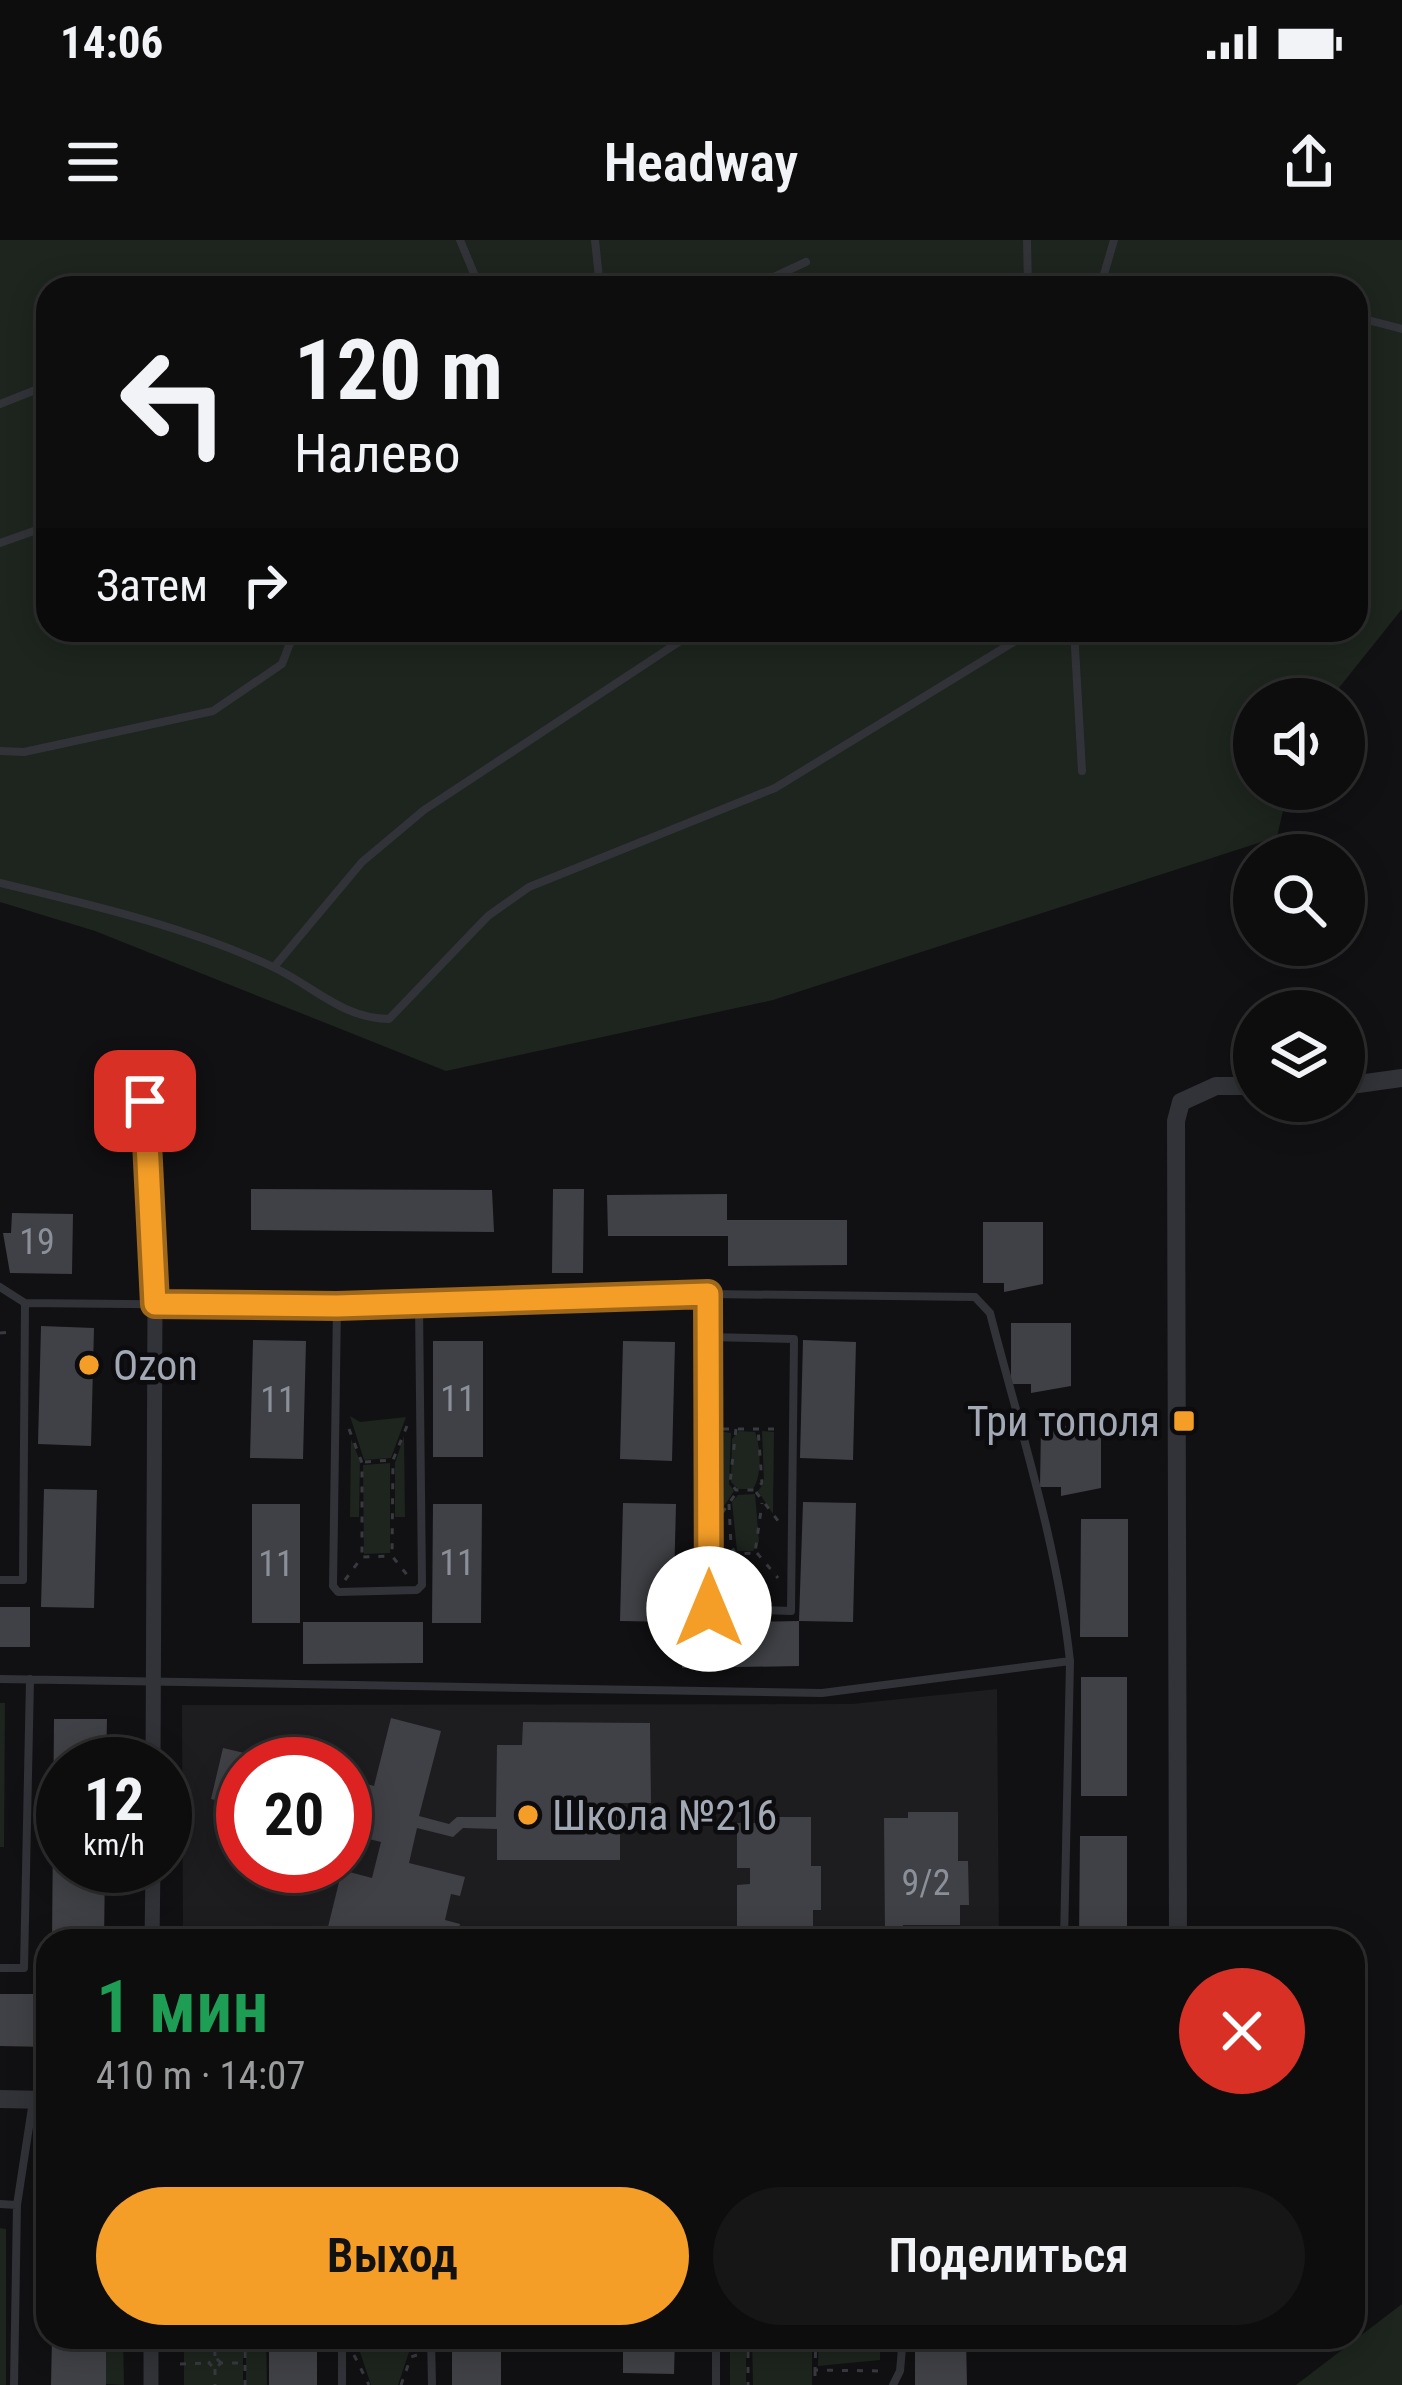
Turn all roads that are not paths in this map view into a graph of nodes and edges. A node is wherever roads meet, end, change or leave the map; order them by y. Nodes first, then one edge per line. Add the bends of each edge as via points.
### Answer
1 (460, 240) edge
2 (595, 240) edge
3 (1027, 240) edge
4 (1114, 240) edge
5 (806, 262) dead end
6 (476, 276) edge
7 (599, 276) edge
8 (776, 276) edge
9 (1028, 276) edge
10 (1104, 276) edge
11 (1368, 320) edge
12 (1402, 329) edge
13 (36, 390) edge
14 (0, 404) edge
15 (36, 530) edge
16 (0, 543) edge
17 (290, 642) edge
18 (679, 642) edge
19 (1013, 642) edge
20 (1075, 642) edge
21 (0, 752) edge
22 (1082, 771) dead end
23 (0, 883) edge
24 (274, 968) junction
25 (1402, 1078) edge
26 (1365, 1083) edge
27 (1233, 1086) edge
28 (145, 1101) dead end
29 (0, 1287) edge
30 (708, 1294) junction
31 (25, 1303) junction
32 (155, 1304) junction
33 (419, 1304) junction
34 (337, 1306) junction
35 (708, 1337) junction
36 (0, 1580) edge
37 (1070, 1661) junction
38 (0, 1679) edge
39 (30, 1679) junction
40 (154, 1683) junction
41 (153, 1737) edge
42 (152, 1893) edge
43 (152, 1929) edge
44 (1064, 1929) edge
45 (1178, 1929) edge
46 (0, 1968) edge
47 (0, 2099) edge
48 (36, 2100) edge
49 (36, 2122) edge
50 (0, 2204) edge
51 (17, 2205) junction
52 (151, 2349) edge
53 (342, 2349) edge
54 (432, 2349) edge
55 (716, 2349) edge
56 (902, 2349) edge
57 (14, 2385) edge
58 (151, 2385) edge
59 (342, 2385) edge
60 (432, 2385) edge
61 (716, 2385) edge
62 (893, 2385) edge

1 - 6 lane
2 - 7 lane
3 - 9 lane
4 - 10 lane
5 - 8 lane
11 - 12 lane
13 - 14 lane
15 - 16 lane
17 - 21 lane via 282,664 213,711
18 - 24 lane via 424,810 362,862
19 - 24 lane via 775,788 529,887 488,916 389,1019 358,1018
20 - 22 lane
23 - 24 lane via 120,912
25 - 26 street
27 - 45 street via 1181,1102 1177,1121
28 - 32 street
29 - 31 lane
30 - 33 lane
30 - 35 lane
30 - 37 lane via 975,1298 990,1313 1045,1510
31 - 32 lane
31 - 36 lane via 23,1580
32 - 34 lane
32 - 40 street
33 - 34 lane
33 - 34 lane via 419,1589 336,1592
35 - 35 lane via 709,1609 791,1611 794,1339
37 - 40 lane via 822,1693
37 - 44 lane
38 - 39 lane
39 - 40 lane
39 - 46 lane via 24,1968
40 - 41 street
42 - 43 street
47 - 48 street
49 - 51 lane
50 - 51 lane
51 - 57 lane
52 - 58 street
53 - 59 lane
54 - 60 lane
55 - 61 lane
56 - 62 lane

